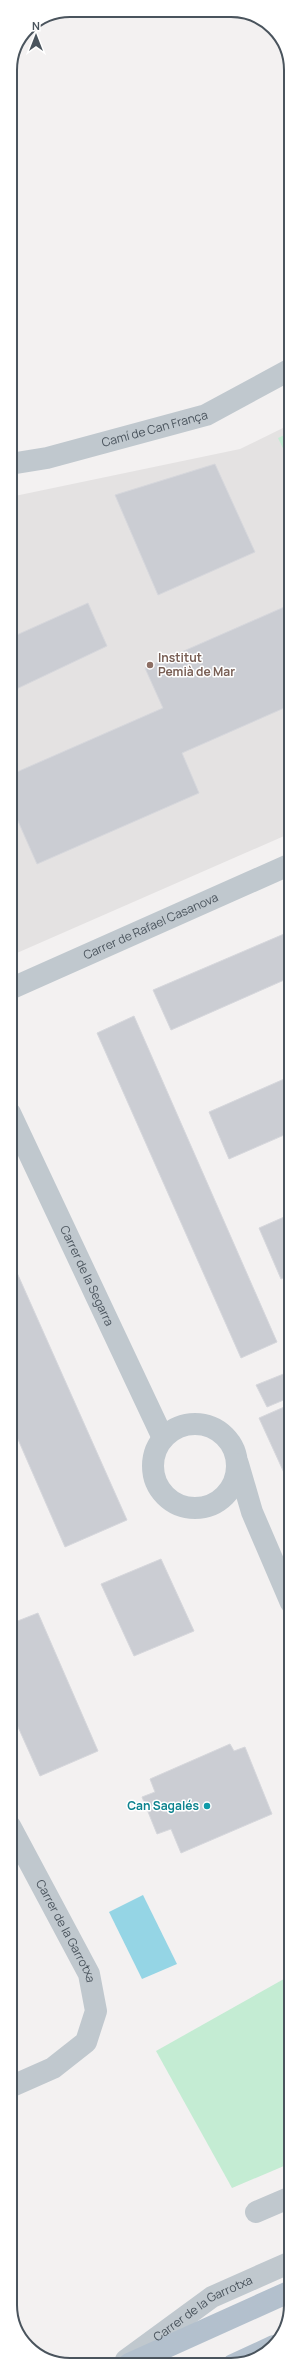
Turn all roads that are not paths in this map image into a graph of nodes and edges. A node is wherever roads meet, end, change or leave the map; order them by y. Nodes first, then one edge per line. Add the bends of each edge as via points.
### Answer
1 (284, 373) edge
2 (17, 463) edge
3 (284, 867) edge
4 (17, 987) edge
5 (17, 1128) edge
6 (163, 1438) junction
7 (238, 1462) junction
8 (284, 1587) edge
9 (17, 1839) edge
10 (17, 2084) edge
11 (284, 2200) edge
12 (256, 2212) dead end
13 (284, 2265) edge
14 (284, 2294) edge
15 (129, 2358) edge
16 (142, 2358) edge

1 - 2 street, Camí de Can França via 206,415 47,458
3 - 4 street, Carrer de Rafael Casanova
5 - 6 street, Carrer de la Segarra
6 - 7 street via 186,1424 213,1427 233,1445
6 - 7 street via 154,1453 152,1469 157,1485 168,1499 183,1506 199,1508 215,1504 229,1493 236,1478
7 - 8 street via 252,1512
9 - 10 street, Carrer de la Garrotxa via 89,1974 96,2011 86,2042 53,2068
11 - 12 street
13 - 15 street, Carrer de la Garrotxa via 212,2297
14 - 16 main road

